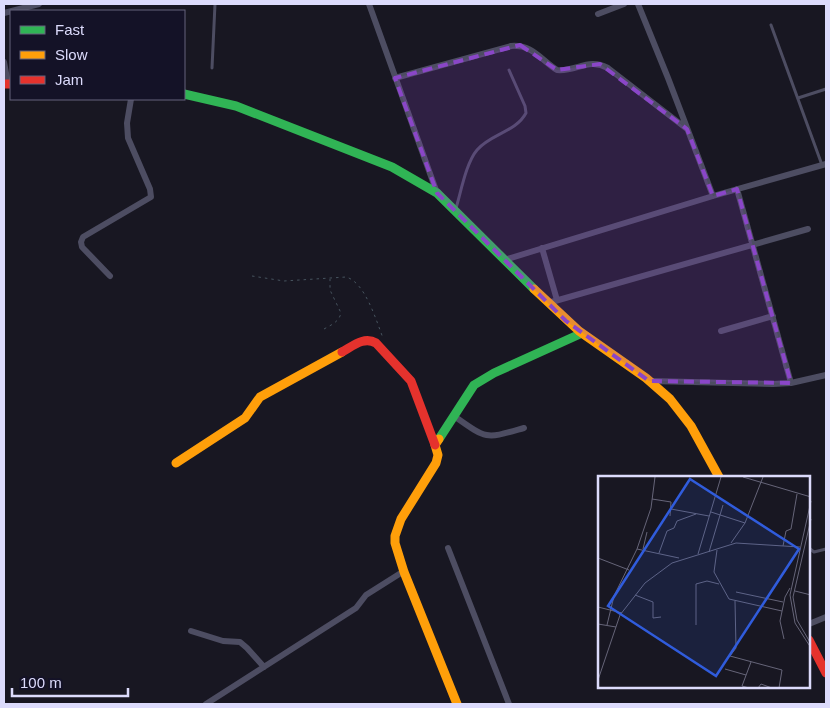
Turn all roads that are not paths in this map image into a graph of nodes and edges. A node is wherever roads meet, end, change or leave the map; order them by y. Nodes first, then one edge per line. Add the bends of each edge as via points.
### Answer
1 (39, 4) edge
2 (216, 4) edge
3 (369, 4) edge
4 (624, 4) edge
5 (638, 4) edge
6 (16, 10) edge
7 (598, 14) dead end
8 (771, 25) dead end
9 (4, 62) edge
10 (212, 68) dead end
11 (509, 70) dead end
12 (395, 78) junction
13 (8, 84) edge
14 (826, 89) edge
15 (185, 94) edge
16 (798, 98) junction
17 (130, 100) edge
18 (687, 129) junction
19 (824, 165) edge
20 (737, 189) junction
21 (436, 193) junction
22 (712, 196) junction
23 (455, 211) junction
24 (808, 229) dead end
25 (753, 245) junction
26 (542, 248) junction
27 (504, 260) junction
28 (110, 276) dead end
29 (552, 302) junction
30 (773, 316) junction
31 (721, 330) dead end
32 (580, 334) junction
33 (826, 375) edge
34 (649, 381) junction
35 (791, 382) junction
36 (454, 416) junction
37 (524, 428) dead end
38 (435, 445) junction
39 (176, 463) dead end
40 (718, 476) edge
41 (448, 548) dead end
42 (810, 549) edge
43 (826, 549) edge
44 (404, 571) junction
45 (826, 617) edge
46 (810, 624) edge
47 (190, 631) dead end
48 (810, 642) edge
49 (264, 667) junction
50 (826, 673) edge
51 (206, 704) edge
52 (457, 704) edge
53 (509, 704) edge

1 - 6 street
2 - 10 lane
3 - 12 street
4 - 7 street
5 - 18 street
8 - 16 lane
9 - 13 street
11 - 23 lane via 526,113 518,124 477,150
12 - 18 street via 520,45 536,52 557,70 570,70 586,64 600,64 608,68
12 - 21 street
14 - 16 lane
15 - 21 street via 236,106 392,167
16 - 19 lane
17 - 28 street via 128,138 151,197 83,237 81,242
18 - 22 street
19 - 20 street
20 - 22 street
20 - 25 street
21 - 23 street
22 - 26 street
23 - 27 street
24 - 25 street
25 - 29 street
25 - 30 street
26 - 27 street
26 - 29 street
27 - 29 street
29 - 32 street
30 - 31 street
30 - 35 street
32 - 34 street
32 - 36 street via 474,385
33 - 35 street
34 - 35 street
34 - 40 street via 670,399 687,422
36 - 37 street via 476,432 489,436
36 - 38 street
38 - 39 street via 411,381 376,343 367,340 260,397 245,418
38 - 44 street via 436,463 402,517 395,537
41 - 53 street
42 - 43 lane via 814,552
44 - 49 street via 366,595 356,608
44 - 52 street
45 - 46 street
47 - 49 street via 223,641 240,642
48 - 50 street
49 - 51 street

